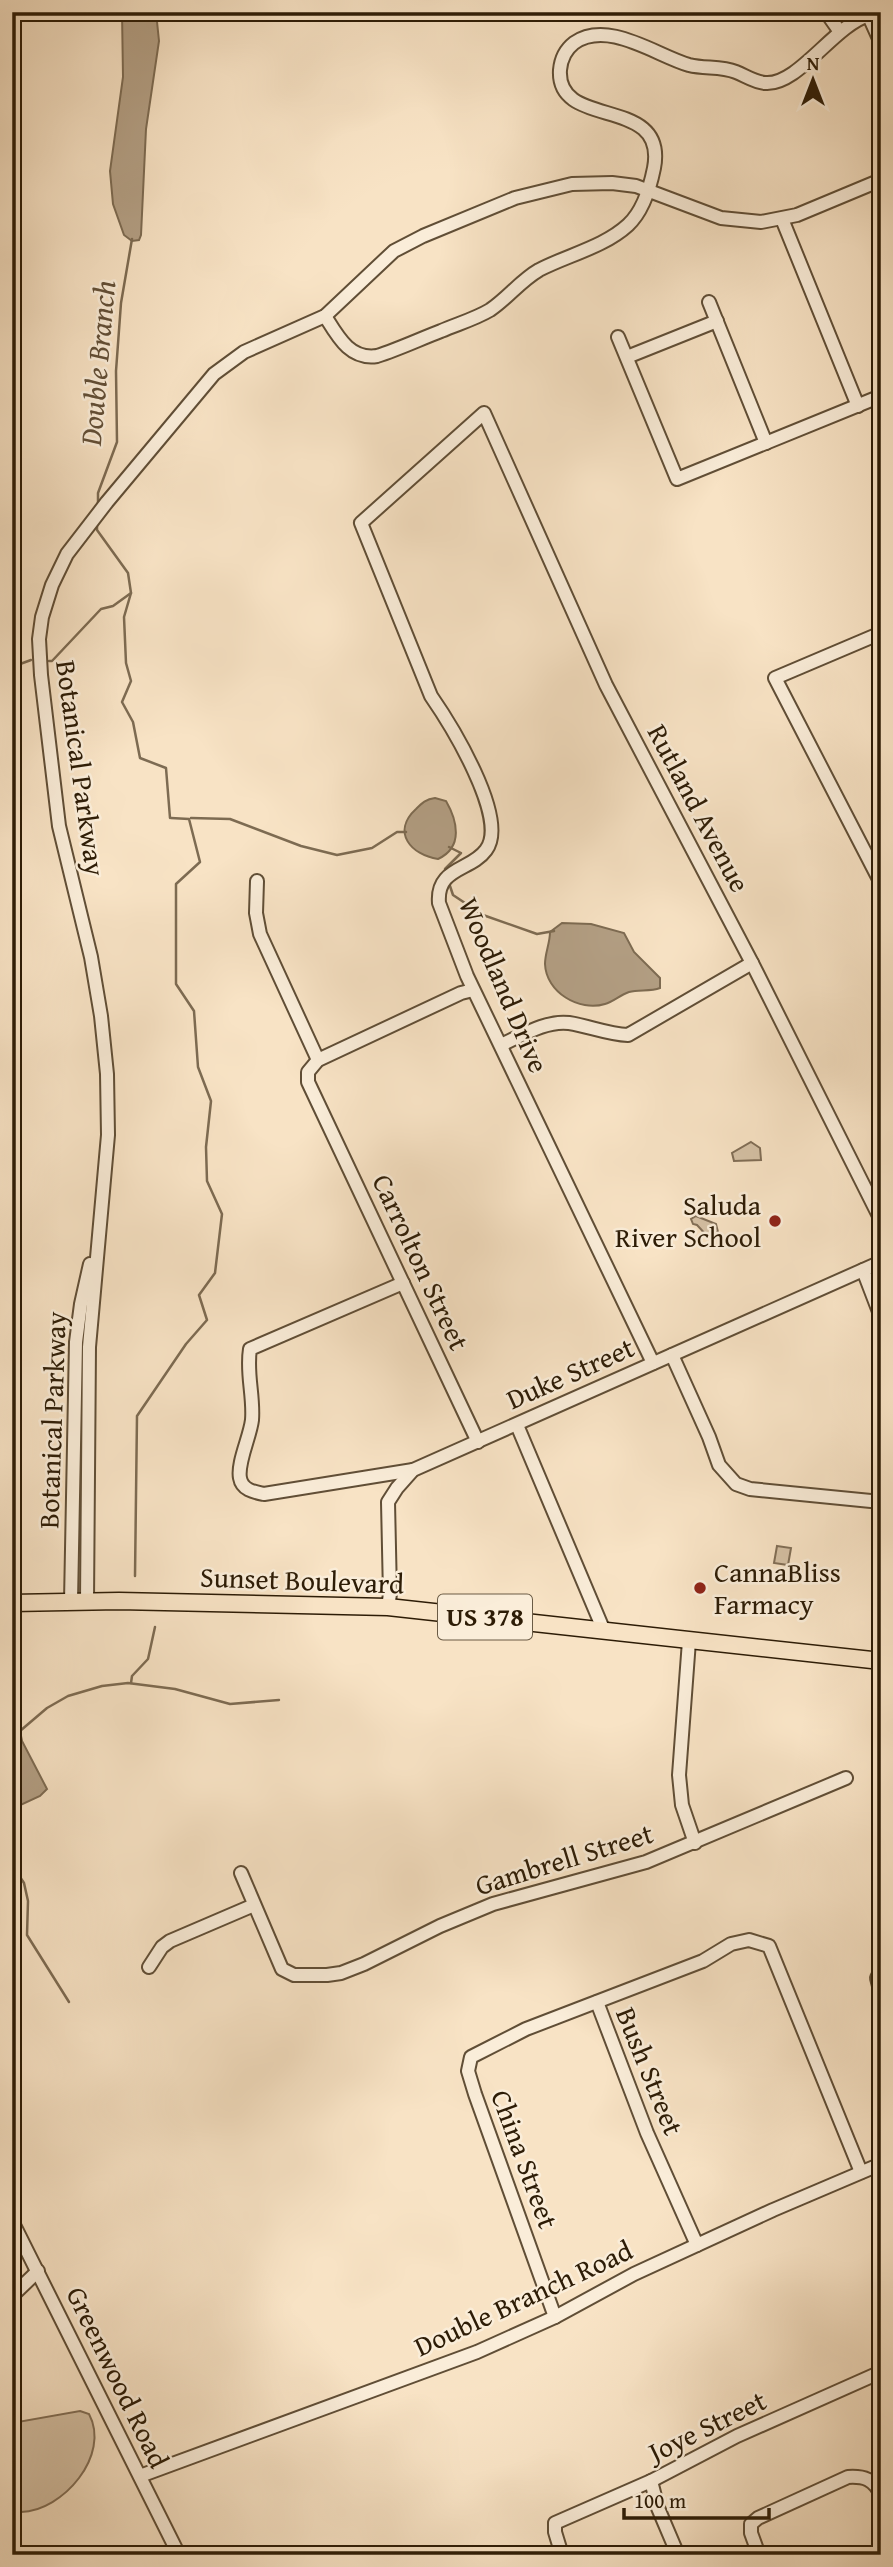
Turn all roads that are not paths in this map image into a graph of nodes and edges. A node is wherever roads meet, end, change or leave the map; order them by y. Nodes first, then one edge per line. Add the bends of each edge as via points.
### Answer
1 (826, 12) edge
2 (868, 14) edge
3 (840, 32) junction
4 (881, 43) edge
5 (881, 180) edge
6 (648, 189) junction
7 (782, 219) junction
8 (709, 302) dead end
9 (326, 316) junction
10 (717, 321) junction
11 (618, 337) dead end
12 (627, 356) junction
13 (881, 396) edge
14 (858, 405) junction
15 (484, 413) joint
16 (766, 443) junction
17 (881, 633) edge
18 (257, 881) dead end
19 (881, 883) edge
20 (752, 963) junction
21 (473, 990) junction
22 (501, 1045) junction
23 (318, 1060) junction
24 (881, 1220) edge
25 (881, 1262) edge
26 (863, 1270) junction
27 (403, 1283) junction
28 (881, 1317) edge
29 (671, 1355) junction
30 (653, 1363) junction
31 (517, 1425) junction
32 (478, 1442) junction
33 (413, 1470) junction
34 (881, 1502) edge
35 (79, 1601) junction
36 (12, 1603) edge
37 (388, 1607) junction
38 (604, 1631) junction
39 (689, 1641) junction
40 (881, 1661) edge
41 (846, 1778) dead end
42 (695, 1843) junction
43 (241, 1873) dead end
44 (254, 1905) junction
45 (149, 1967) dead end
46 (881, 1970) edge
47 (881, 1994) edge
48 (597, 2002) junction
49 (471, 2057) joint
50 (881, 2164) edge
51 (862, 2172) junction
52 (12, 2221) edge
53 (698, 2245) junction
54 (37, 2270) junction
55 (12, 2296) edge
56 (555, 2317) junction
57 (881, 2372) edge
58 (140, 2476) junction
59 (651, 2481) junction
60 (881, 2495) edge
61 (179, 2555) edge
62 (562, 2555) edge
63 (678, 2555) edge
64 (759, 2555) edge

1 - 3 street
2 - 3 street
2 - 4 street
3 - 6 street via 789,76 771,83 734,71 686,64 633,41 597,36 575,43 561,60 562,85 585,107 625,117 644,130 654,151
5 - 7 street, Botanical Parkway
6 - 7 street, Botanical Parkway via 721,218 749,222
6 - 9 street, Botanical Parkway via 612,183 562,185 477,213 394,251
6 - 9 street via 635,218 612,237 537,271 480,315 381,355 353,352
7 - 14 street
8 - 10 street
9 - 35 street, Botanical Parkway via 255,346 203,385 81,535 46,600 40,628 39,656 57,813 91,957 107,1074 108,1135 89,1347
10 - 12 street
10 - 16 street
11 - 12 street
12 - 16 street via 677,479
13 - 14 street
14 - 16 street
15 - 20 street, Rutland Avenue via 606,685
15 - 21 street, Woodland Drive via 361,523 430,695 474,771 491,817 487,849 450,874 438,894
17 - 19 street via 775,678
18 - 23 street via 260,934
20 - 22 street via 628,1035 567,1022 541,1027
20 - 24 street, Rutland Avenue
21 - 22 street, Woodland Drive
21 - 23 street
22 - 30 street, Woodland Drive
23 - 27 street, Carrolton Street via 308,1072 308,1082
25 - 26 street, Duke Street
26 - 28 street
26 - 29 street, Duke Street
27 - 32 street, Carrolton Street
27 - 33 street via 250,1349 252,1422 239,1466 245,1488 264,1494
29 - 30 street, Duke Street
29 - 34 street via 719,1465 736,1484
30 - 31 street, Duke Street
31 - 32 street, Duke Street
31 - 38 street
32 - 33 street, Duke Street
33 - 37 street, Duke Street via 388,1502
35 - 36 main road, Sunset Boulevard / US 378
35 - 37 main road, Sunset Boulevard / US 378
37 - 38 main road, Sunset Boulevard / US 378
38 - 39 main road, Sunset Boulevard / US 378
39 - 40 main road, Sunset Boulevard / US 378
39 - 42 street via 679,1775 682,1805
41 - 42 street, Gambrell Street
42 - 44 street, Gambrell Street via 613,1872 493,1904 364,1964 327,1975 294,1975 282,1969
43 - 44 street
44 - 45 street via 170,1941
46 - 47 street via 877,1978
48 - 49 street, Bush Street via 526,2029
48 - 51 street via 703,1961 731,1944 748,1940 769,1946
48 - 53 street, Bush Street via 647,2133
49 - 56 street, China Street via 468,2071 475,2094
50 - 51 street, Double Branch Road
51 - 53 street, Double Branch Road
52 - 54 street, Greenwood Road
53 - 56 street, Double Branch Road
54 - 55 street
54 - 58 street, Greenwood Road
56 - 58 street, Double Branch Road via 478,2352
57 - 59 street, Joye Street via 737,2436
58 - 61 street, Greenwood Road
59 - 62 street, Joye Street via 555,2523
59 - 63 street
60 - 64 street via 871,2480 848,2477 758,2518 751,2533

